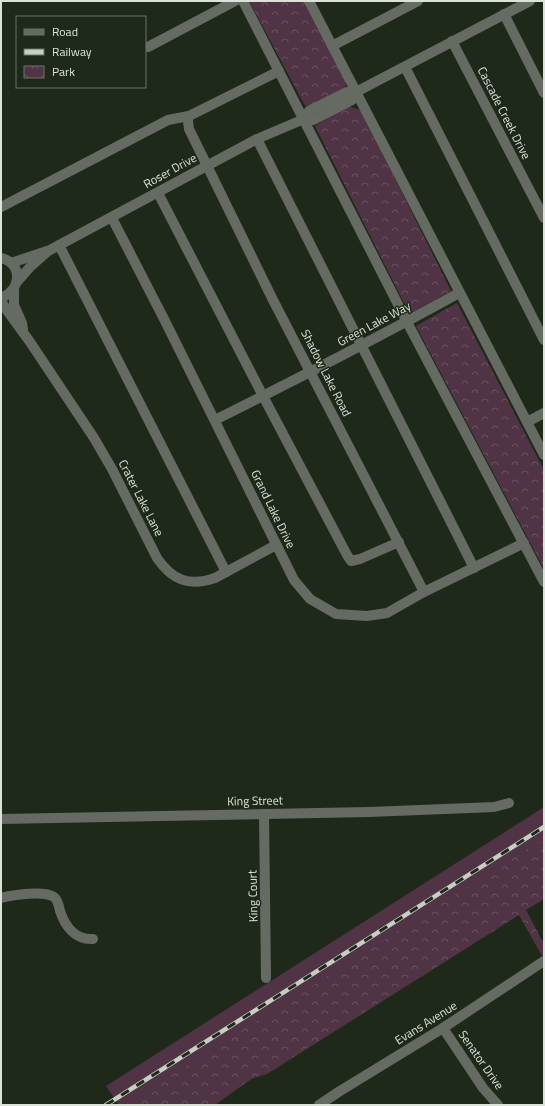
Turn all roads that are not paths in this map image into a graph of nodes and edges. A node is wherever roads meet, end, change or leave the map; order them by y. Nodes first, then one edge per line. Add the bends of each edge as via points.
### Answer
1 (235, 1) edge
2 (243, 1) edge
3 (309, 1) edge
4 (418, 1) edge
5 (530, 1) edge
6 (504, 14) junction
7 (452, 42) junction
8 (332, 46) junction
9 (148, 47) dead end
10 (405, 66) junction
11 (279, 71) junction
12 (356, 92) junction
13 (544, 93) edge
14 (189, 116) junction
15 (304, 119) junction
16 (257, 139) junction
17 (207, 166) junction
18 (158, 193) junction
19 (1, 206) edge
20 (112, 218) junction
21 (544, 218) edge
22 (54, 247) junction
23 (1, 258) edge
24 (11, 263) junction
25 (16, 286) junction
26 (459, 293) junction
27 (1, 299) edge
28 (407, 322) junction
29 (25, 335) junction
30 (544, 340) edge
31 (361, 346) junction
32 (311, 372) junction
33 (263, 396) junction
34 (544, 413) edge
35 (215, 420) junction
36 (527, 422) junction
37 (544, 455) edge
38 (399, 542) junction
39 (524, 543) junction
40 (276, 544) junction
41 (474, 568) junction
42 (226, 572) junction
43 (544, 582) edge
44 (424, 592) junction
45 (509, 803) dead end
46 (264, 814) junction
47 (1, 819) edge
48 (1, 898) edge
49 (93, 939) dead end
50 (544, 961) edge
51 (266, 978) dead end
52 (443, 1028) junction
53 (319, 1105) edge
54 (498, 1105) edge

1 - 9 street
2 - 11 street
3 - 8 street
4 - 8 street
5 - 6 street, Roser Drive
6 - 7 street, Roser Drive
6 - 13 street
7 - 10 street, Roser Drive
7 - 21 street, Cascade Creek Drive
8 - 12 street
10 - 12 street, Roser Drive
10 - 30 street
11 - 14 street
11 - 15 street
12 - 15 street, Roser Drive via 346,92 309,111
12 - 26 street
14 - 17 street, Shadow Lake Road via 189,129
14 - 19 street via 168,120
15 - 16 street, Roser Drive
15 - 28 street
16 - 17 street, Roser Drive
16 - 31 street
17 - 18 street, Roser Drive
17 - 32 street, Shadow Lake Road
18 - 20 street, Roser Drive
18 - 33 street
20 - 22 street, Roser Drive
20 - 35 street, Grand Lake Drive
22 - 24 street, Roser Drive
22 - 25 street, Roser Drive via 30,267
22 - 42 street
23 - 24 street
24 - 25 street, Crater Lake Lane via 17,274
25 - 27 street, Roser Drive
25 - 29 street, Crater Lake Lane via 14,305
26 - 28 street, Green Lake Way
26 - 36 street
27 - 29 street, Crater Lake Lane
28 - 31 street, Green Lake Way
28 - 39 street
29 - 42 street, Crater Lake Lane via 94,438 164,569 173,576 195,583 206,582
31 - 32 street, Green Lake Way
31 - 41 street
32 - 33 street, Green Lake Way
32 - 38 street, Shadow Lake Road
33 - 35 street, Green Lake Way
33 - 38 street via 351,561
34 - 36 street
35 - 40 street, Grand Lake Drive
36 - 37 street
38 - 44 street, Shadow Lake Road
39 - 41 street, Grand Lake Drive
39 - 43 street
40 - 42 street, Crater Lake Lane
40 - 44 street, Grand Lake Drive via 294,580 310,599 336,614 367,616 387,613
41 - 44 street, Grand Lake Drive
45 - 46 street, King Street via 494,807
46 - 47 street, King Street
46 - 51 street, King Court
48 - 49 street via 19,895 52,896 68,928 79,936
50 - 52 street, Evans Avenue
52 - 53 street, Evans Avenue
52 - 54 street, Senator Drive via 483,1088

